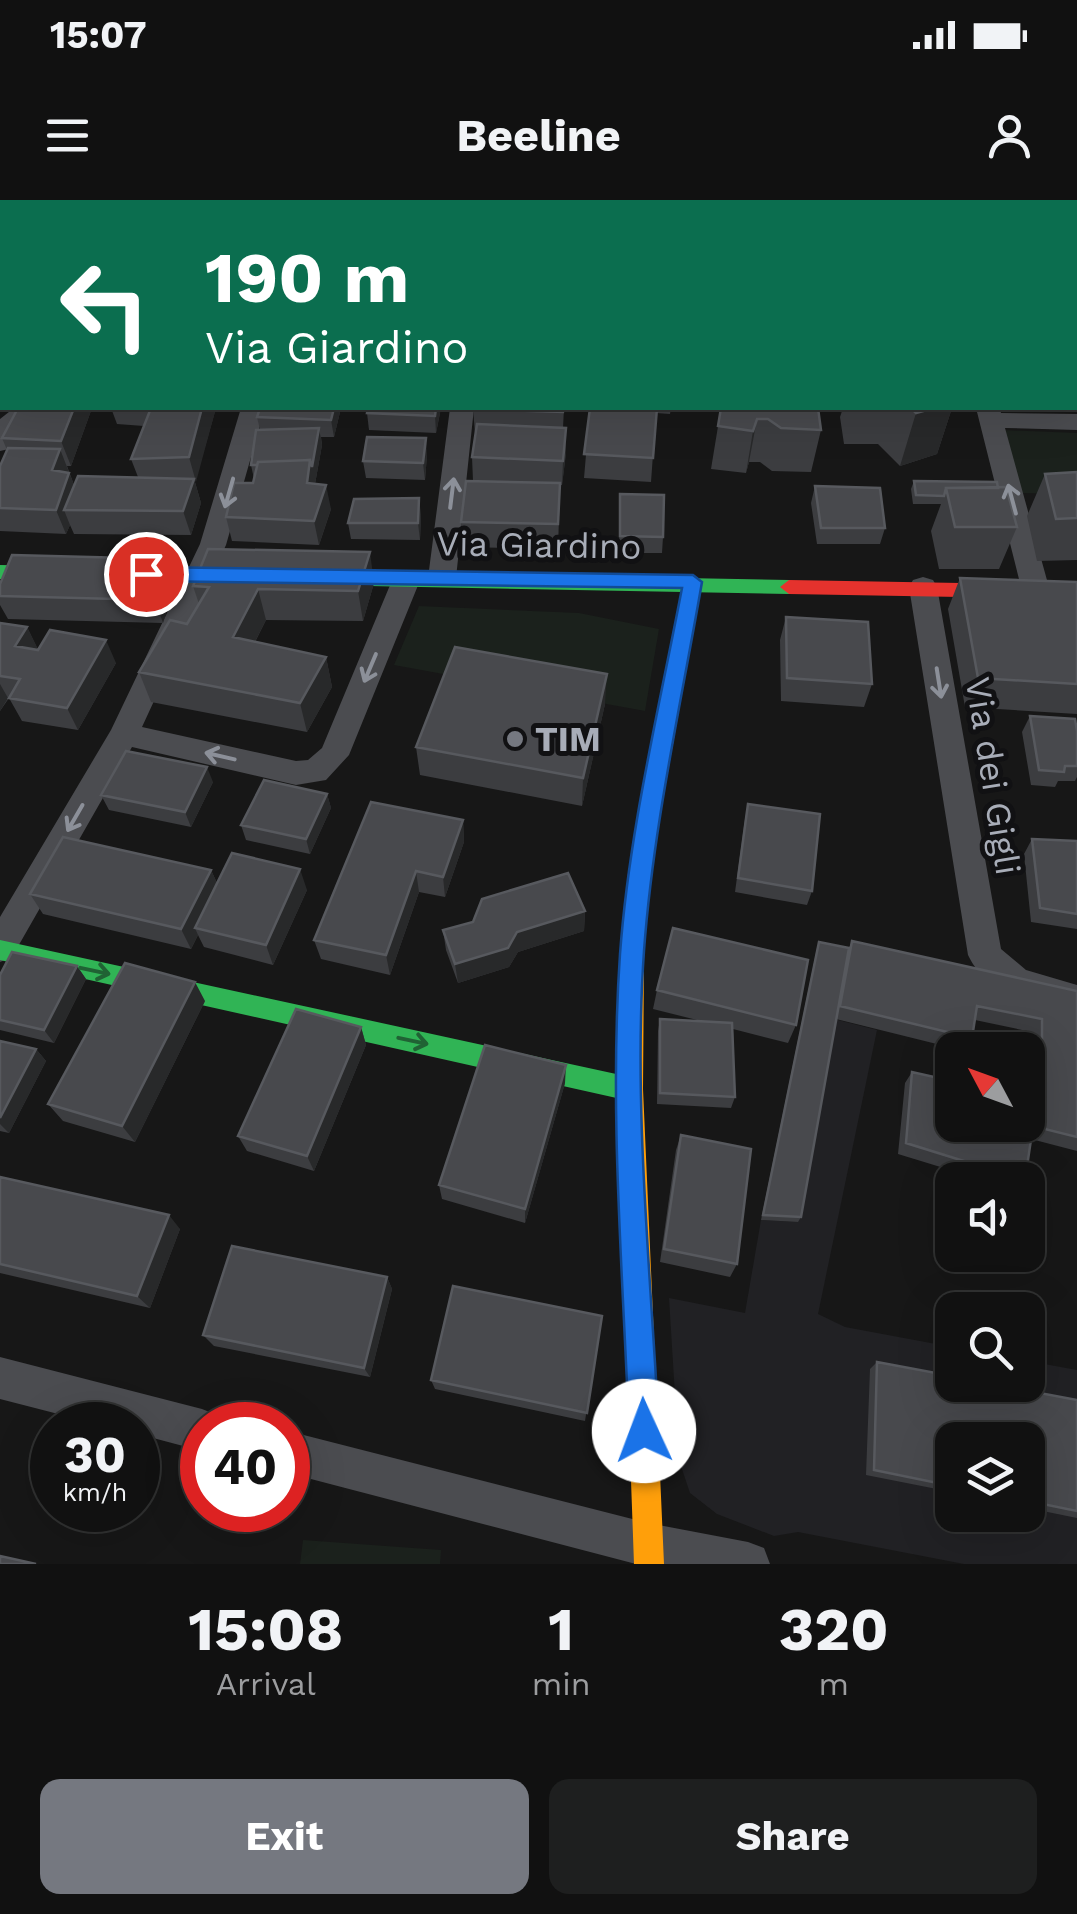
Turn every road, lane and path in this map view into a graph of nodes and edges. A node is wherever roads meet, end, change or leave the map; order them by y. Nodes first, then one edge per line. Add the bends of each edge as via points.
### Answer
1 (44, 200) edge
2 (67, 200) edge
3 (25, 410) edge
4 (252, 410) edge
5 (462, 410) edge
6 (989, 414) edge
7 (1077, 422) edge
8 (0, 443) edge
9 (197, 574) junction
10 (407, 578) junction
11 (442, 578) junction
12 (5, 579) edge
13 (693, 582) junction
14 (923, 586) junction
15 (1036, 591) junction
16 (1077, 592) edge
17 (124, 734) junction
18 (0, 948) edge
19 (1077, 1000) edge
20 (630, 1088) junction
21 (0, 1378) edge
22 (180, 1424) edge
23 (310, 1458) edge
24 (649, 1554) edge
25 (748, 1564) edge

1 - 2 street
3 - 8 street
4 -> 9 street via 216,540
11 -> 5 street
6 - 7 street
15 -> 6 street
9 - 10 street, Via Giardino
9 - 12 street, Via Giardino
9 - 17 street
10 - 11 street, Via Giardino
10 -> 17 street via 334,755 315,771 296,773
11 - 13 street, Via Giardino
13 - 14 street, Via Giardino
13 - 20 street via 637,888
14 - 15 street, Via Giardino
14 -> 19 street, Via dei Gigli via 983,947 999,973 1024,987
15 - 16 street, Via Giardino
17 -> 18 street
18 -> 20 street
20 - 24 street
21 - 22 street
23 - 24 street
24 - 25 street

